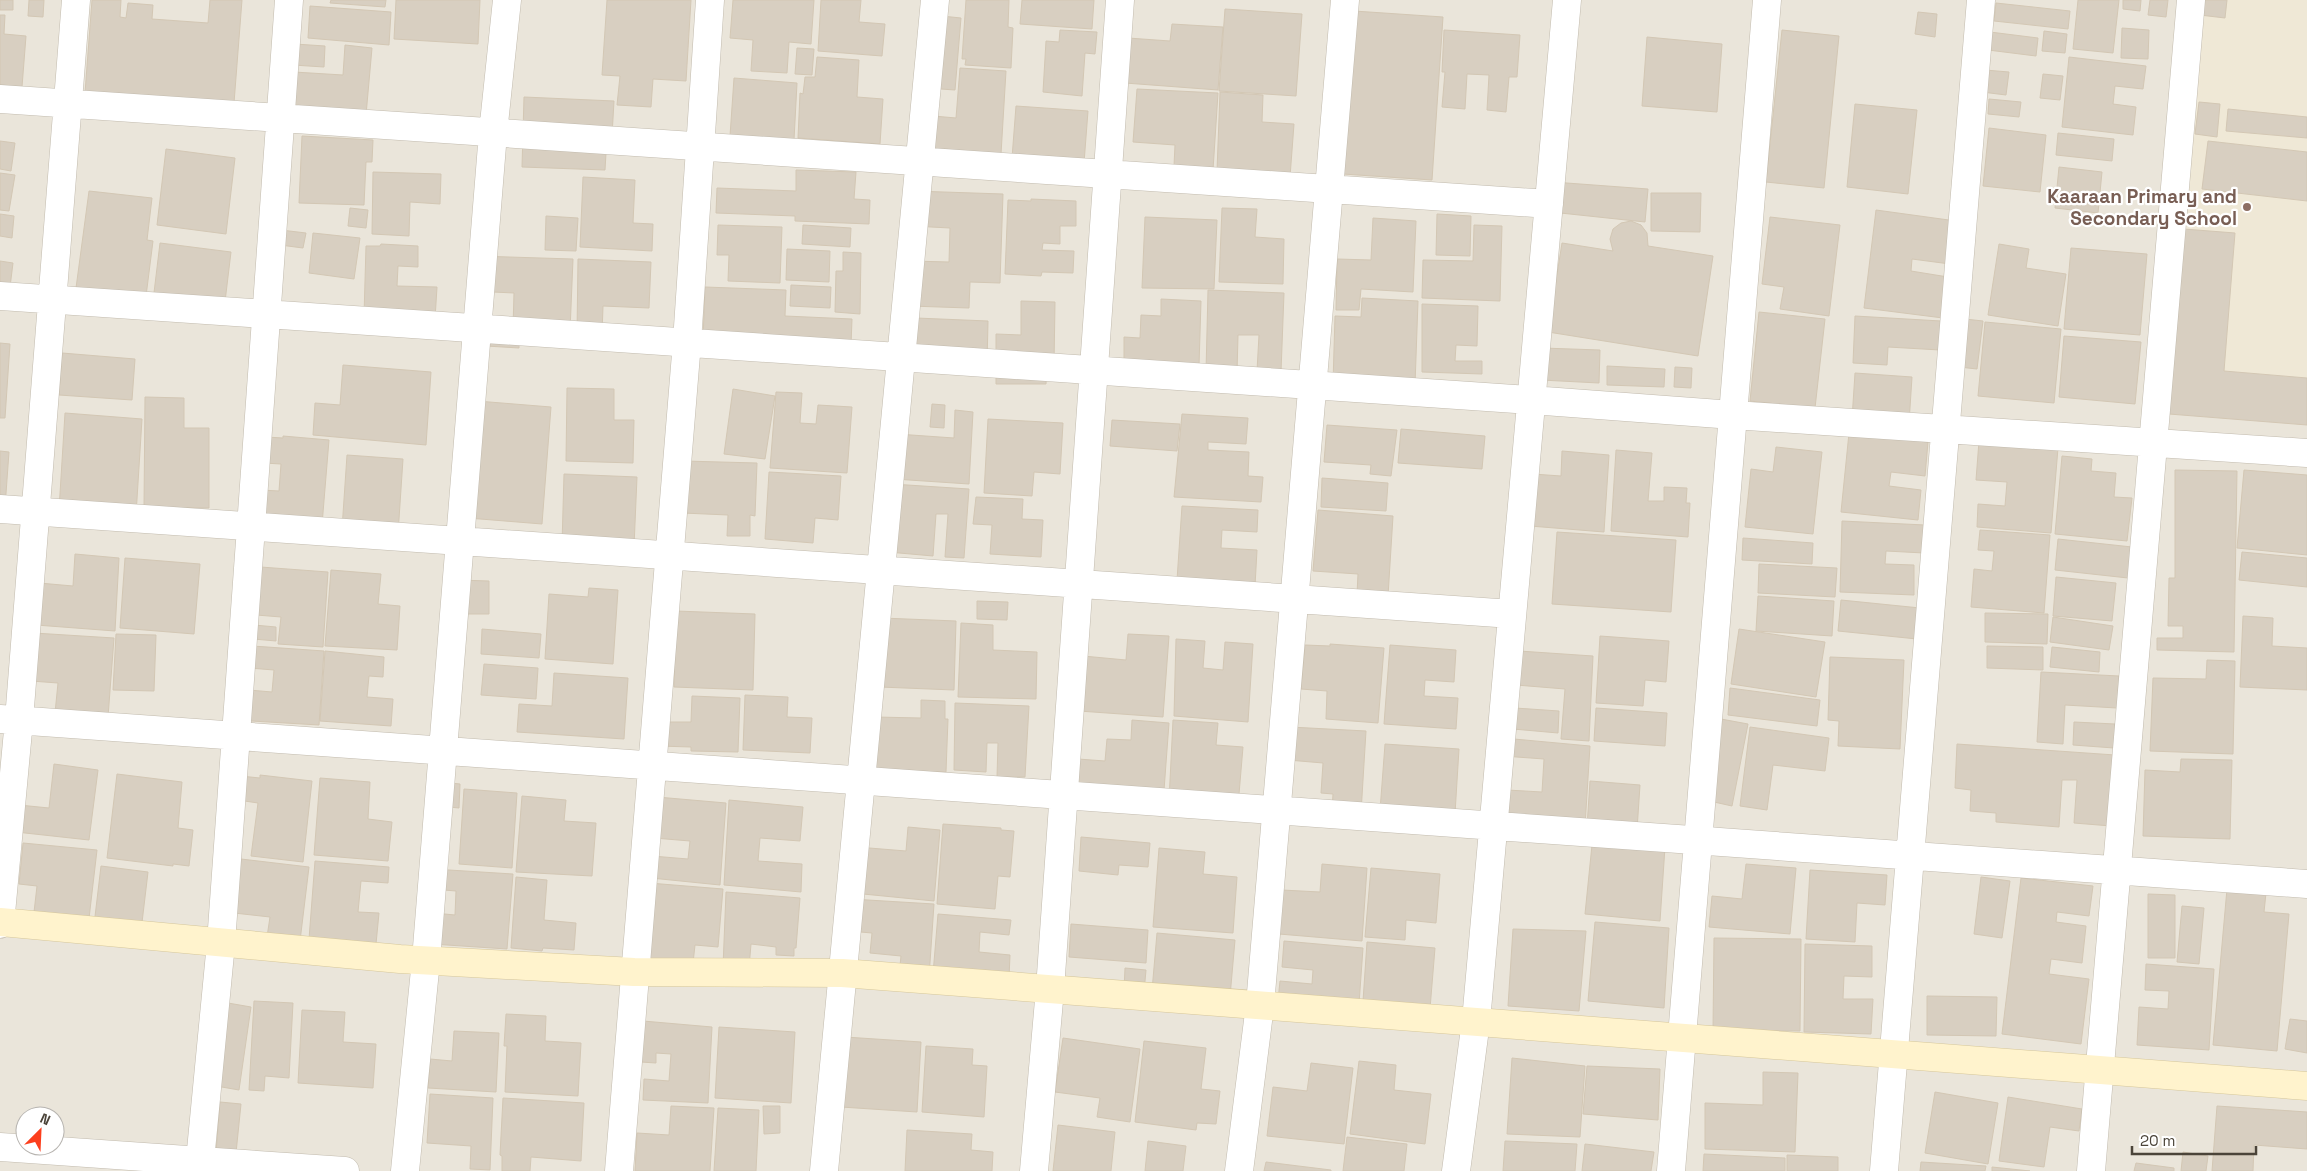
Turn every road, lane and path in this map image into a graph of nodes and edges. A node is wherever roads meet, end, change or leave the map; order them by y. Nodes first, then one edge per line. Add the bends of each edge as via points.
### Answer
1 (76, 0) edge
2 (289, 0) edge
3 (507, 0) edge
4 (710, 0) edge
5 (935, 0) edge
6 (1120, 0) edge
7 (1344, 0) edge
8 (1567, 0) edge
9 (1767, 0) edge
10 (1981, 0) edge
11 (2191, 0) edge
12 (0, 100) edge
13 (68, 104) junction
14 (280, 118) junction
15 (493, 133) junction
16 (700, 147) junction
17 (919, 162) junction
18 (1107, 174) junction
19 (1328, 189) junction
20 (1549, 204) junction
21 (0, 296) edge
22 (52, 299) junction
23 (266, 314) junction
24 (477, 328) junction
25 (687, 342) junction
26 (902, 357) junction
27 (1093, 370) junction
28 (1312, 385) junction
29 (1531, 400) junction
30 (1733, 415) junction
31 (1945, 428) junction
32 (2153, 442) junction
33 (2307, 452) edge
34 (0, 509) edge
35 (36, 511) junction
36 (250, 526) junction
37 (460, 541) junction
38 (668, 556) junction
39 (880, 570) junction
40 (1078, 584) junction
41 (1294, 599) junction
42 (1512, 614) junction
43 (9, 719) edge
44 (235, 736) junction
45 (443, 750) junction
46 (652, 766) junction
47 (861, 780) junction
48 (1064, 795) junction
49 (1276, 810) junction
50 (1493, 826) junction
51 (1698, 840) junction
52 (1909, 856) junction
53 (2116, 870) junction
54 (2307, 884) edge
55 (0, 923) edge
56 (222, 943) junction
57 (426, 960) junction
58 (634, 972) junction
59 (842, 973) junction
60 (1050, 989) junction
61 (1260, 1004) junction
62 (1476, 1022) junction
63 (1682, 1038) junction
64 (1893, 1054) junction
65 (2099, 1070) junction
66 (2307, 1086) edge
67 (0, 1147) edge
68 (199, 1166) edge
69 (344, 1171) edge
70 (405, 1171) edge
71 (619, 1171) edge
72 (824, 1171) edge
73 (1034, 1171) edge
74 (1239, 1171) edge
75 (1456, 1171) edge
76 (1671, 1171) edge
77 (1884, 1171) edge
78 (2091, 1171) edge

1 - 13 street
2 - 14 street
3 - 15 street
4 - 16 street
5 - 17 street
6 - 18 street
7 - 19 street
8 - 20 street
9 - 30 street
10 - 31 street
11 - 32 street
12 - 13 street
13 - 14 street
13 - 22 street
14 - 15 street
14 - 23 street
15 - 16 street
15 - 24 street
16 - 17 street
16 - 25 street
17 - 18 street
17 - 26 street
18 - 19 street
18 - 27 street
19 - 20 street
19 - 28 street
20 - 29 street
21 - 22 street
22 - 23 street
22 - 35 street
23 - 24 street
23 - 36 street
24 - 25 street
24 - 37 street
25 - 26 street
25 - 38 street
26 - 27 street
26 - 39 street
27 - 28 street
27 - 40 street
28 - 29 street
28 - 41 street
29 - 30 street
29 - 42 street
30 - 31 street
30 - 51 street
31 - 32 street
31 - 52 street
32 - 33 street
32 - 53 street
34 - 35 street
35 - 36 street
35 - 43 street
36 - 37 street
36 - 44 street
37 - 38 street
37 - 45 street
38 - 39 street
38 - 46 street
39 - 40 street
39 - 47 street
40 - 41 street
40 - 48 street
41 - 42 street
41 - 49 street
42 - 50 street
43 - 44 street
43 - 55 street
44 - 45 street
44 - 56 street
45 - 46 street
45 - 57 street
46 - 47 street
46 - 58 street
47 - 48 street
47 - 59 street
48 - 49 street
48 - 60 street
49 - 50 street
49 - 61 street
50 - 51 street
50 - 62 street
51 - 52 street
51 - 63 street
52 - 53 street
52 - 64 street
53 - 54 street
53 - 65 street
55 - 56 street
56 - 57 street
56 - 68 street
57 - 58 street
57 - 70 street
58 - 59 street
58 - 71 street
59 - 60 street
59 - 72 street
60 - 61 street
60 - 73 street
61 - 62 street
61 - 74 street
62 - 63 street
62 - 75 street
63 - 64 street
63 - 76 street
64 - 65 street
64 - 77 street
65 - 66 street
65 - 78 street
67 - 68 street
68 - 69 street

